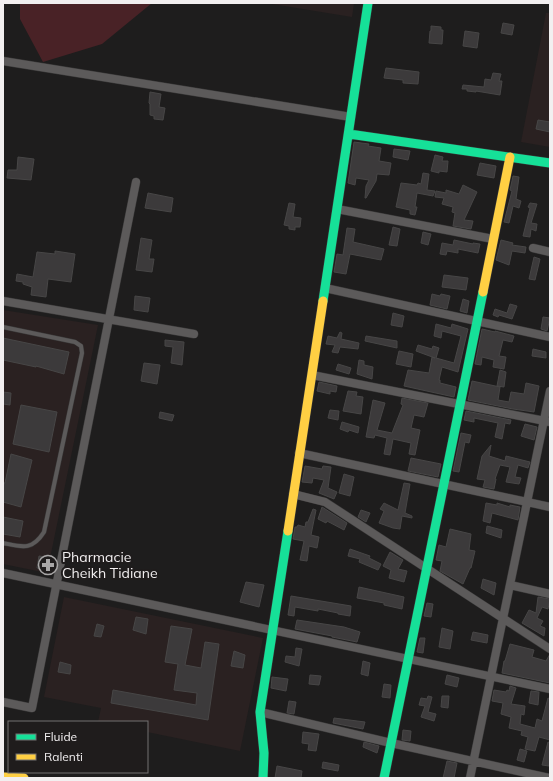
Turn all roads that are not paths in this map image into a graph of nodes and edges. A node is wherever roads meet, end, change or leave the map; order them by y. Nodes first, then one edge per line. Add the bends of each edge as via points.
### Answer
1 (368, 3) edge
2 (3, 61) edge
3 (351, 117) junction
4 (349, 134) junction
5 (510, 157) junction
6 (550, 163) edge
7 (136, 182) dead end
8 (337, 209) junction
9 (494, 239) junction
10 (533, 248) dead end
11 (550, 252) edge
12 (325, 288) junction
13 (3, 301) edge
14 (109, 319) junction
15 (477, 321) junction
16 (3, 327) edge
17 (194, 334) dead end
18 (550, 337) edge
19 (312, 375) junction
20 (550, 391) edge
21 (460, 404) junction
22 (547, 421) edge
23 (300, 453) junction
24 (444, 484) junction
25 (293, 494) junction
26 (527, 502) junction
27 (550, 507) edge
28 (3, 543) edge
29 (427, 568) junction
30 (3, 573) edge
31 (56, 584) junction
32 (510, 585) junction
33 (550, 594) edge
34 (503, 619) junction
35 (272, 630) junction
36 (550, 649) edge
37 (408, 659) junction
38 (491, 676) junction
39 (550, 690) edge
40 (3, 702) edge
41 (260, 712) junction
42 (391, 743) junction
43 (473, 761) junction
44 (3, 777) edge
45 (24, 778) edge
46 (263, 778) edge
47 (384, 778) edge
48 (470, 778) edge
49 (550, 778) edge

1 - 3 street
2 - 3 street
3 - 4 street
4 - 5 street
4 - 8 street
5 - 6 street
5 - 9 street
7 - 14 street
8 - 9 street
8 - 12 street
9 - 15 street
10 - 11 street
12 - 15 street
12 - 19 street
13 - 14 street
14 - 17 street
14 - 31 street
15 - 18 street
15 - 21 street
16 - 28 lane via 75,342 81,346 82,353 44,532 39,540 26,547
19 - 21 street
19 - 23 street
20 - 22 street
21 - 22 street
21 - 24 street
22 - 26 street
23 - 24 street
23 - 25 street
24 - 26 street
24 - 29 street
25 - 29 street via 326,502
25 - 35 street
26 - 27 street
26 - 32 street
29 - 34 street
29 - 37 street
30 - 31 street
31 - 35 street
31 - 40 street via 32,708
32 - 33 street
32 - 34 street
34 - 36 street
34 - 38 street
35 - 37 street
35 - 41 street
37 - 38 street
37 - 42 street
38 - 39 street
38 - 43 street
41 - 42 street
41 - 46 street via 264,753
42 - 43 street
42 - 47 street
43 - 48 street
43 - 49 street
44 - 45 street

